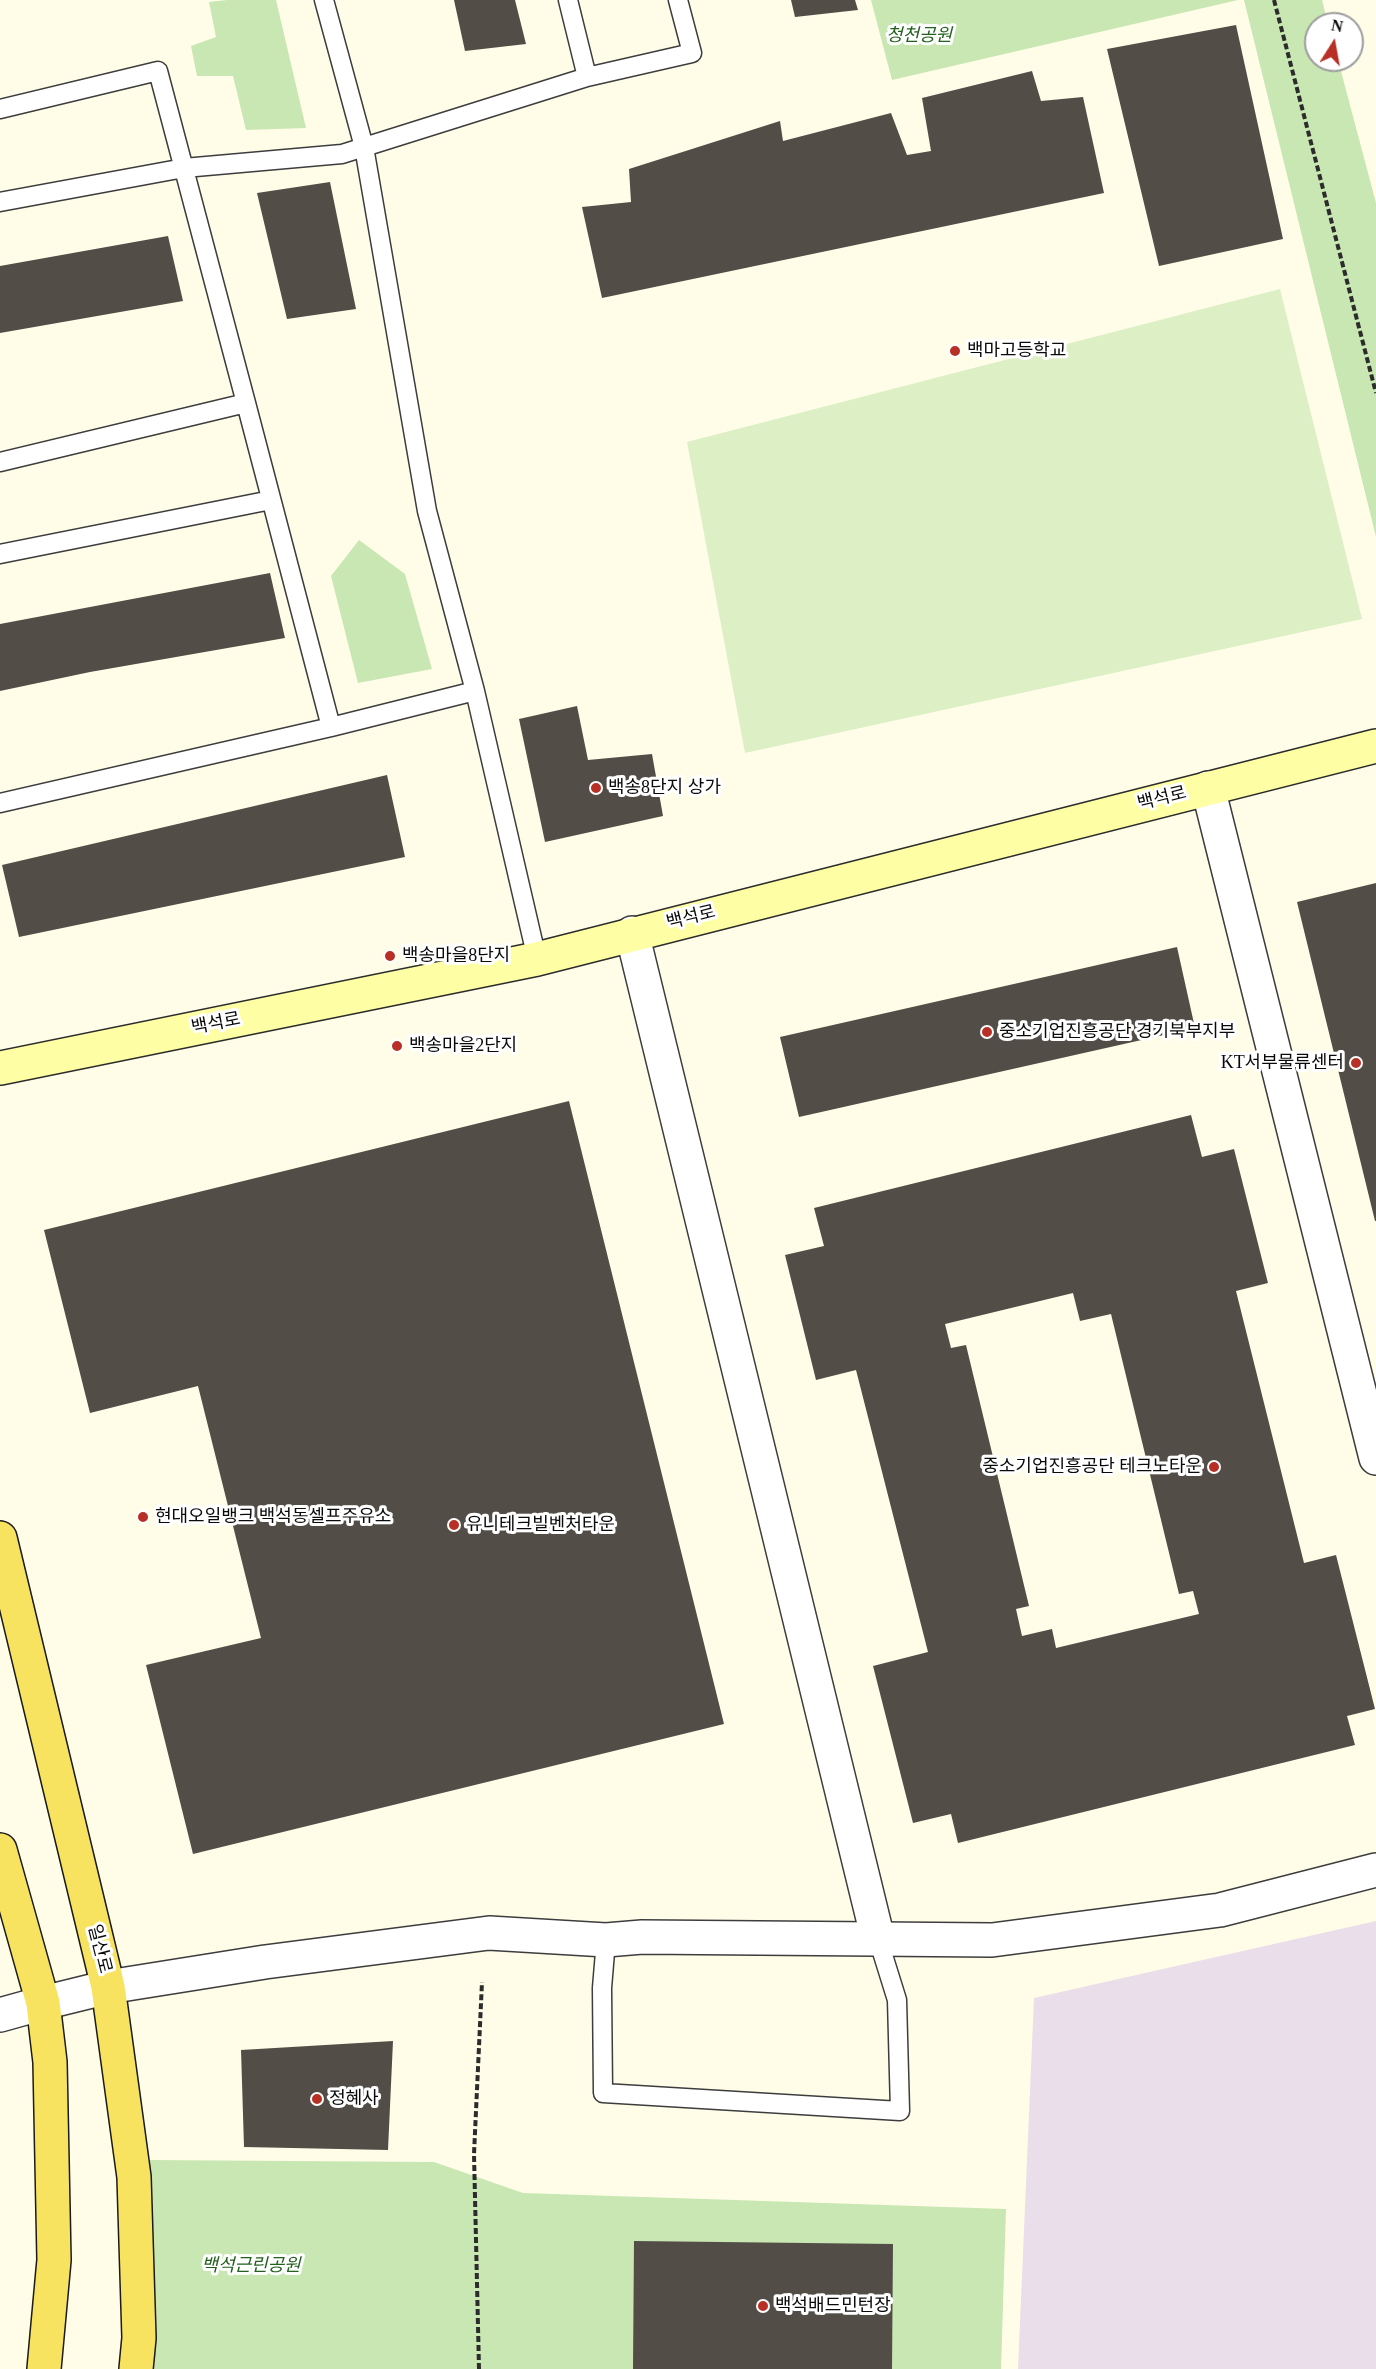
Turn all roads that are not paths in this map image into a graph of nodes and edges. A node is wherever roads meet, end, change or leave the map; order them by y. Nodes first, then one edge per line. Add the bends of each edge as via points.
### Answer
1 (324, 0) edge
2 (568, 0) edge
3 (678, 0) edge
4 (587, 77) junction
5 (0, 109) edge
6 (364, 147) junction
7 (184, 168) junction
8 (0, 202) edge
9 (246, 403) junction
10 (0, 462) edge
11 (271, 500) junction
12 (0, 554) edge
13 (475, 691) junction
14 (331, 728) junction
15 (1376, 746) edge
16 (1208, 788) junction
17 (0, 804) edge
18 (632, 933) junction
19 (537, 959) junction
20 (0, 1068) edge
21 (1376, 1458) edge
22 (0, 1538) edge
23 (0, 1850) edge
24 (1376, 1870) edge
25 (878, 1939) junction
26 (606, 1940) junction
27 (108, 1988) junction
28 (43, 2003) junction
29 (0, 2015) edge
30 (44, 2369) edge
31 (136, 2369) edge

1 - 6 lane
2 - 4 lane
3 - 4 lane via 692,53
4 - 6 lane
5 - 7 lane via 158,71
6 - 7 lane via 342,154
6 - 13 lane via 427,511
7 - 8 lane
7 - 9 lane
9 - 10 lane
9 - 11 lane
11 - 12 lane
11 - 14 lane
13 - 14 lane
13 - 19 lane
14 - 17 lane
15 - 16 main road, 백석로
16 - 18 main road, 백석로
16 - 21 street
18 - 19 main road, 백석로
18 - 25 street
19 - 20 main road, 백석로
22 - 27 main road, 일산로
23 - 28 main road
24 - 25 street via 1220,1910 992,1940
25 - 26 street
25 - 26 lane via 897,2000 900,2111 603,2093 602,1988
26 - 27 street via 489,1933 265,1962
27 - 28 street
27 - 31 main road, 일산로 via 134,2177 139,2338
28 - 29 street
28 - 30 main road via 50,2062 54,2260

